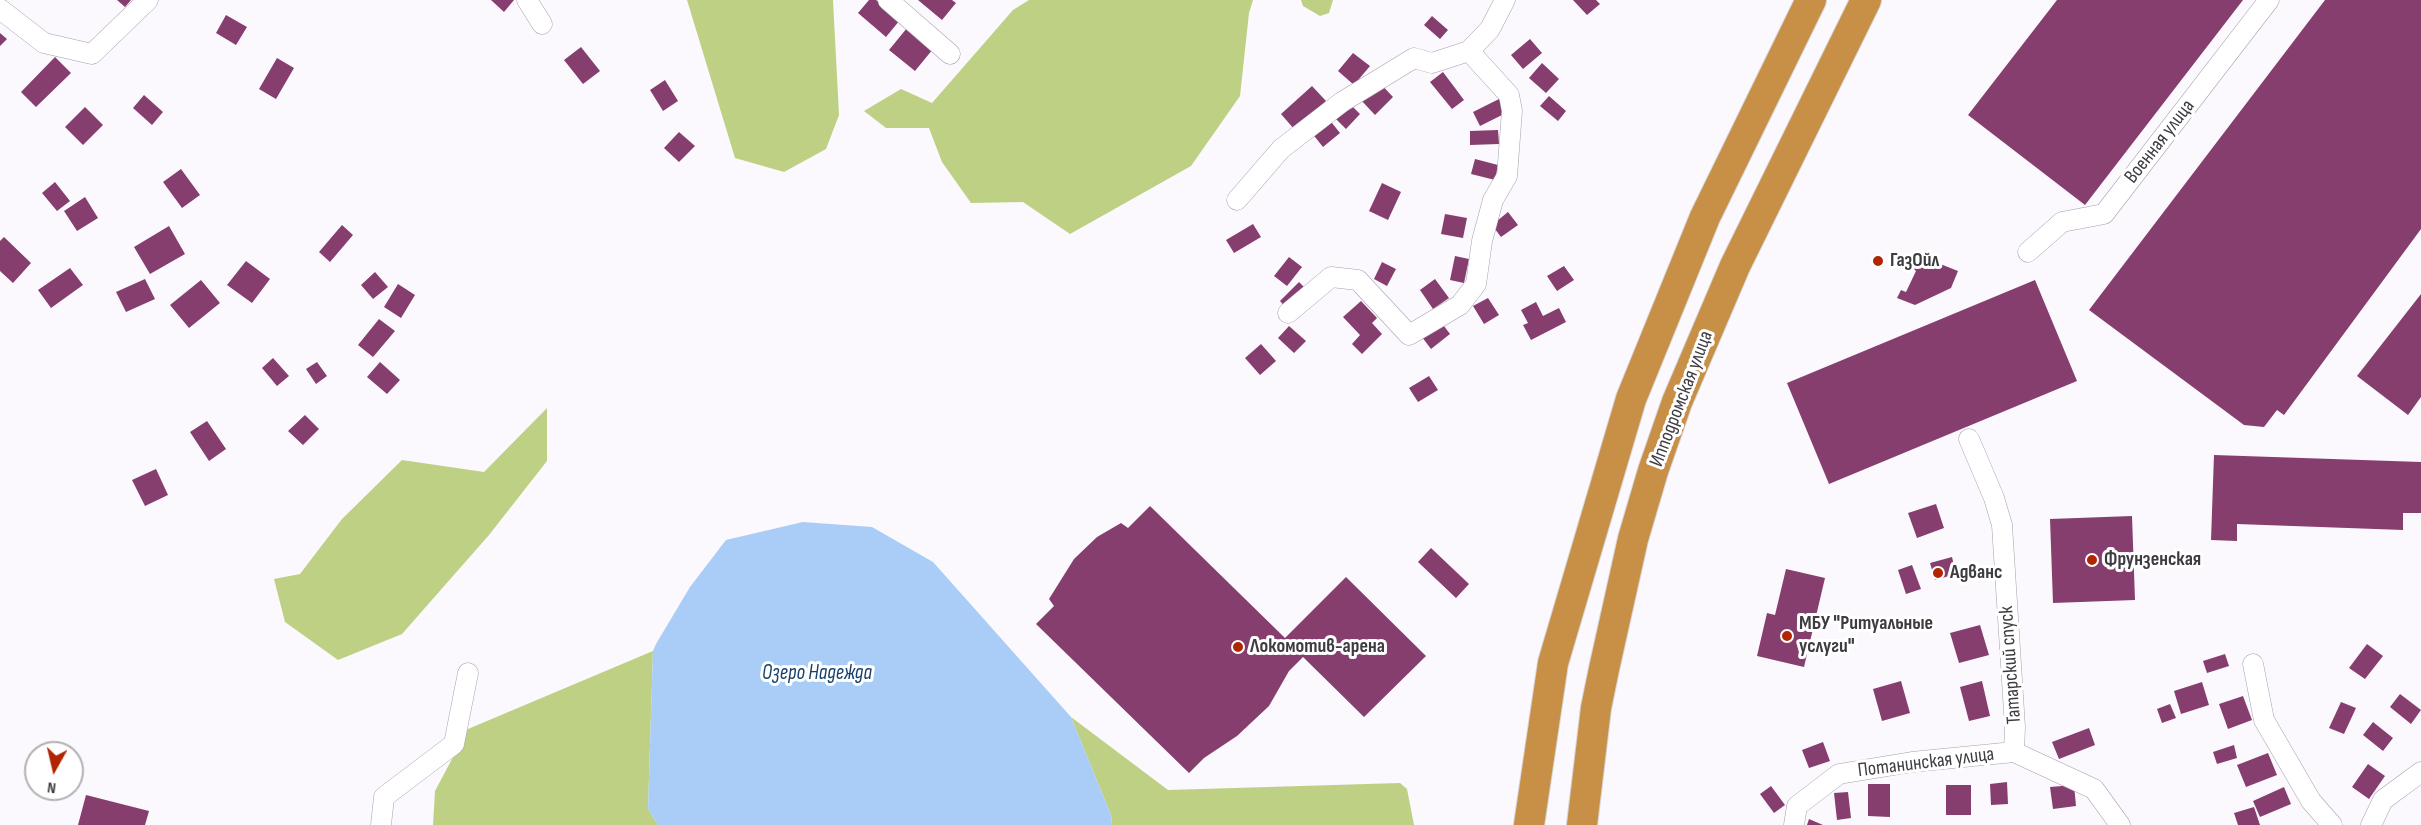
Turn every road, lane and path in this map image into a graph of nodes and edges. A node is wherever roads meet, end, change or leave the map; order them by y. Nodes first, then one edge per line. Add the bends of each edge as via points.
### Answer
1 (148, 0) edge
2 (527, 0) edge
3 (888, 0) edge
4 (1505, 0) edge
5 (1811, 0) edge
6 (1866, 0) edge
7 (2269, 0) edge
8 (0, 9) edge
9 (542, 24) dead end
10 (1469, 51) junction
11 (950, 54) dead end
12 (1237, 200) dead end
13 (2028, 252) dead end
14 (1288, 313) dead end
15 (1968, 440) dead end
16 (2253, 663) dead end
17 (468, 673) dead end
18 (2014, 752) junction
19 (1590, 754) junction
20 (2421, 772) edge
21 (1528, 822) edge
22 (381, 825) edge
23 (1582, 825) edge
24 (1598, 825) edge
25 (1794, 825) edge
26 (2120, 825) edge
27 (2332, 825) edge
28 (2371, 825) edge

1 - 8 street via 92,54 44,43
2 - 9 street
3 - 11 street
4 - 10 street via 1490,29
5 - 21 highway via 1723,177 1631,399 1553,663
6 - 19 highway, Ипподромская улица via 1735,266 1664,441 1634,539 1596,708
7 - 13 street, Военная улица via 2104,214 2062,222
10 - 12 street via 1432,63 1414,58 1342,102 1281,149
10 - 14 street via 1509,95 1512,111 1507,176 1493,200 1476,284 1460,305 1409,335 1358,280 1331,277
15 - 18 street, Татарский спуск via 2002,525
16 - 27 street via 2264,720 2311,801
17 - 22 street via 454,744 384,797
18 - 25 street, Потанинская улица via 1839,774 1797,806
18 - 26 street via 2094,789
19 - 23 highway, Ипподромская улица
19 - 24 highway
20 - 28 street via 2383,800

